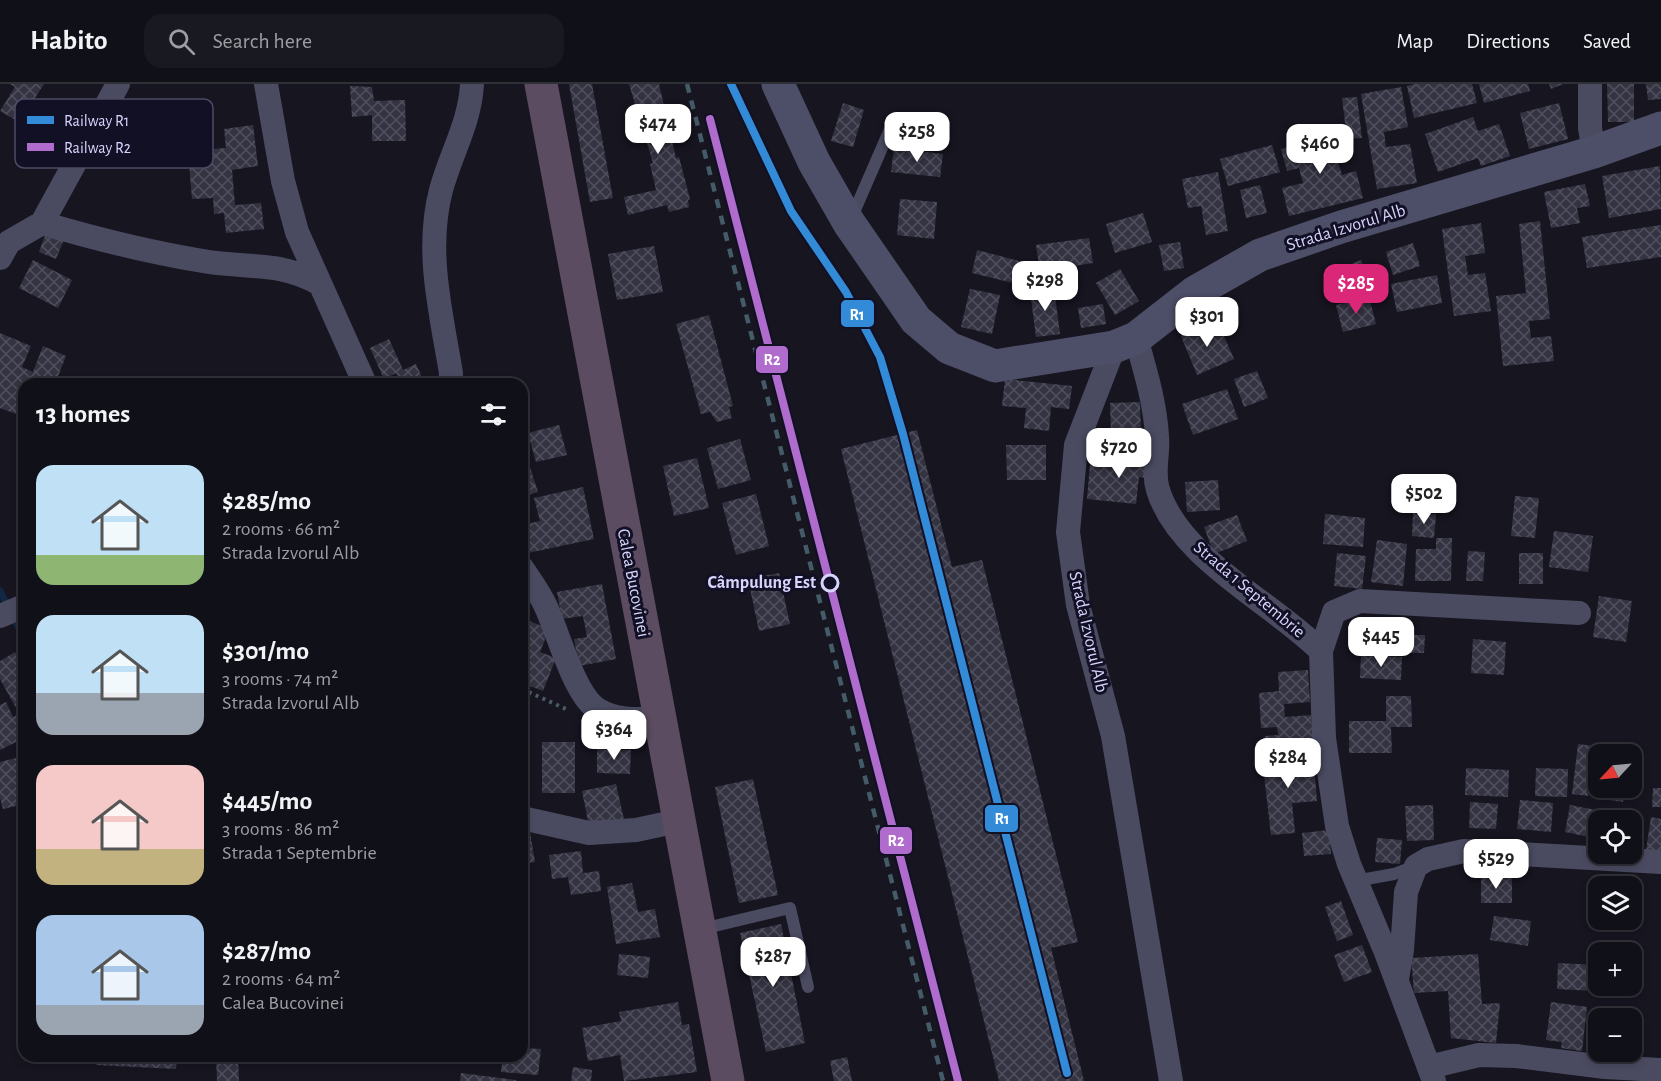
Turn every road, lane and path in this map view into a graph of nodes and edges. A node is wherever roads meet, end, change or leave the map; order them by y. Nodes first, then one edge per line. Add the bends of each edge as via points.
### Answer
1 (118, 84) edge
2 (266, 84) edge
3 (472, 84) edge
4 (540, 84) edge
5 (778, 84) edge
6 (1590, 84) edge
7 (110, 99) edge
8 (891, 127) dead end
9 (1661, 128) edge
10 (1594, 152) junction
11 (72, 168) edge
12 (42, 223) junction
13 (849, 223) junction
14 (3, 247) edge
15 (321, 284) junction
16 (1125, 342) junction
17 (361, 378) edge
18 (451, 378) edge
19 (528, 577) edge
20 (1579, 613) dead end
21 (1321, 651) junction
22 (528, 692) edge
23 (582, 692) junction
24 (659, 720) junction
25 (528, 819) edge
26 (678, 821) junction
27 (1661, 862) edge
28 (1416, 866) junction
29 (1355, 881) junction
30 (698, 930) junction
31 (1396, 982) junction
32 (808, 987) dead end
33 (1661, 1070) edge
34 (1432, 1074) edge
35 (728, 1081) edge
36 (1171, 1081) edge

1 - 7 street
2 - 15 street via 290,209
3 - 18 street via 471,107 441,189 434,230 433,257
4 - 24 highway, Calea Bucovinei
5 - 13 street via 814,162
6 - 10 street
8 - 13 lane
9 - 10 street, Strada Izvorul Alb
10 - 16 street, Strada Izvorul Alb via 1260,255 1195,291
11 - 12 street
12 - 14 street
12 - 15 street via 208,261 290,269
13 - 16 street via 916,320 950,348 995,366
15 - 17 street
16 - 21 street, Strada 1 Septembrie via 1151,392 1157,438 1154,473 1166,510 1185,535 1229,577
16 - 36 street, Strada Izvorul Alb via 1076,445 1068,531 1078,605 1113,736
19 - 23 street via 545,604
20 - 21 street via 1360,601 1334,612
21 - 29 street, Strada 1 Septembrie via 1329,781 1337,826
22 - 23 path via 568,709 579,706
23 - 24 street via 594,708 611,716
24 - 26 highway, Calea Bucovinei
25 - 26 street via 590,833 636,830
26 - 30 highway, Calea Bucovinei
27 - 28 street via 1464,851 1428,859
28 - 29 lane
28 - 31 street via 1406,892
29 - 31 street, Strada 1 Septembrie
30 - 32 lane via 790,908
30 - 35 highway, Calea Bucovinei
31 - 34 street, Strada 1 Septembrie
33 - 34 street via 1479,1055

